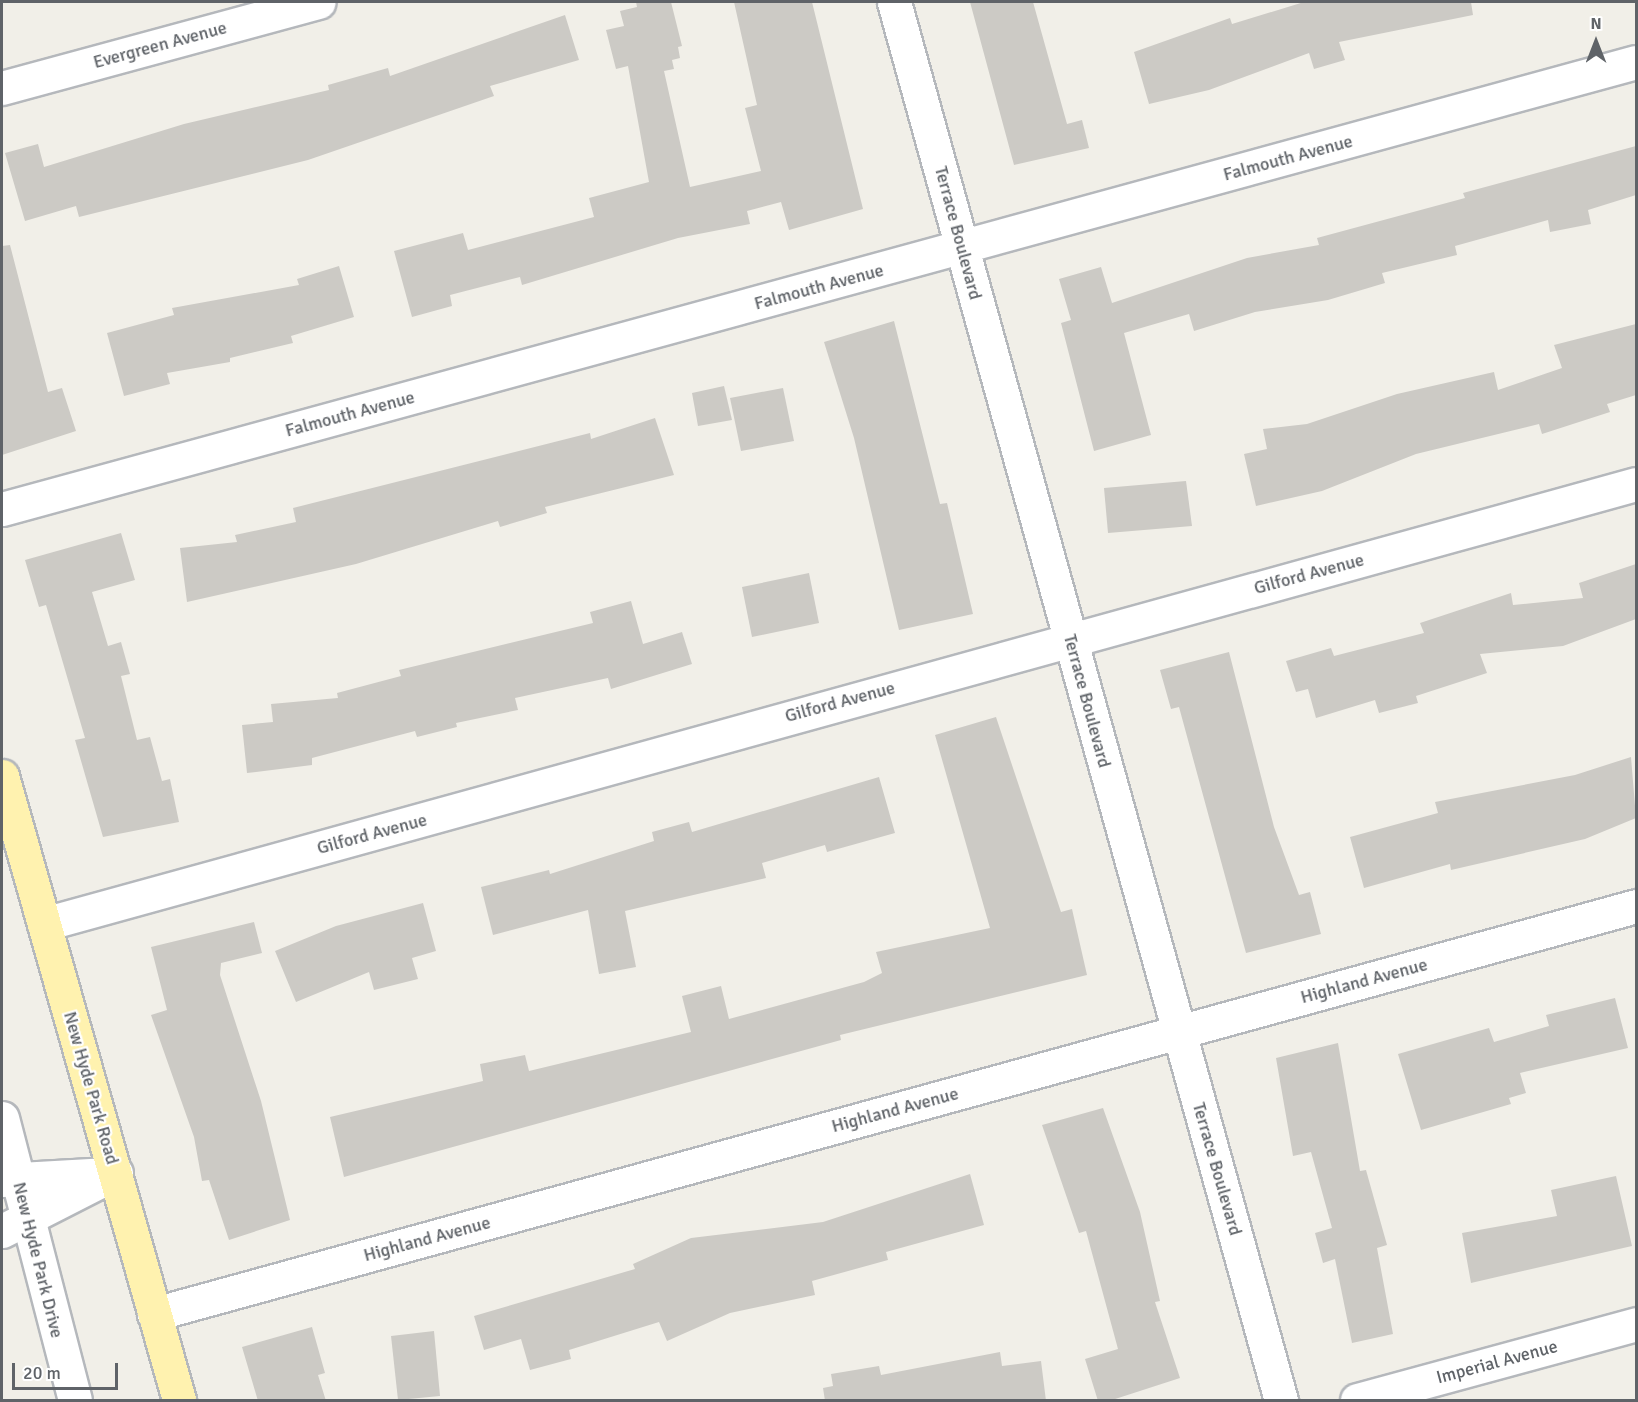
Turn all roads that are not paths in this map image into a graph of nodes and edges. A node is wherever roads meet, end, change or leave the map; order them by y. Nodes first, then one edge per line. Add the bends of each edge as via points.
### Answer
1 (319, 2) edge
2 (894, 2) edge
3 (1636, 62) edge
4 (2, 88) edge
5 (962, 249) junction
6 (1636, 483) edge
7 (2, 509) edge
8 (1071, 640) junction
9 (2, 776) edge
10 (1636, 906) edge
11 (44, 924) junction
12 (1178, 1032) junction
13 (2, 1118) edge
14 (116, 1173) junction
15 (10, 1178) edge
16 (15, 1226) edge
17 (154, 1314) junction
18 (1636, 1324) edge
19 (75, 1401) edge
20 (179, 1401) edge
21 (1281, 1401) edge
22 (1357, 1401) edge

1 - 4 street, Evergreen Avenue
2 - 5 street, Terrace Boulevard
3 - 5 street, Falmouth Avenue
5 - 7 street, Falmouth Avenue
5 - 8 street, Terrace Boulevard
6 - 8 street, Gilford Avenue
8 - 11 street, Gilford Avenue
8 - 12 street, Terrace Boulevard
9 - 11 main road, New Hyde Park Road
10 - 12 street, Highland Avenue
11 - 14 main road, New Hyde Park Road
12 - 17 street, Highland Avenue
12 - 21 street, Terrace Boulevard
13 - 15 street, New Hyde Park Drive
14 - 15 street
14 - 16 street
14 - 17 main road, New Hyde Park Road
15 - 16 street, New Hyde Park Drive
16 - 19 street, New Hyde Park Drive
17 - 20 main road, New Hyde Park Road
18 - 22 street, Imperial Avenue

